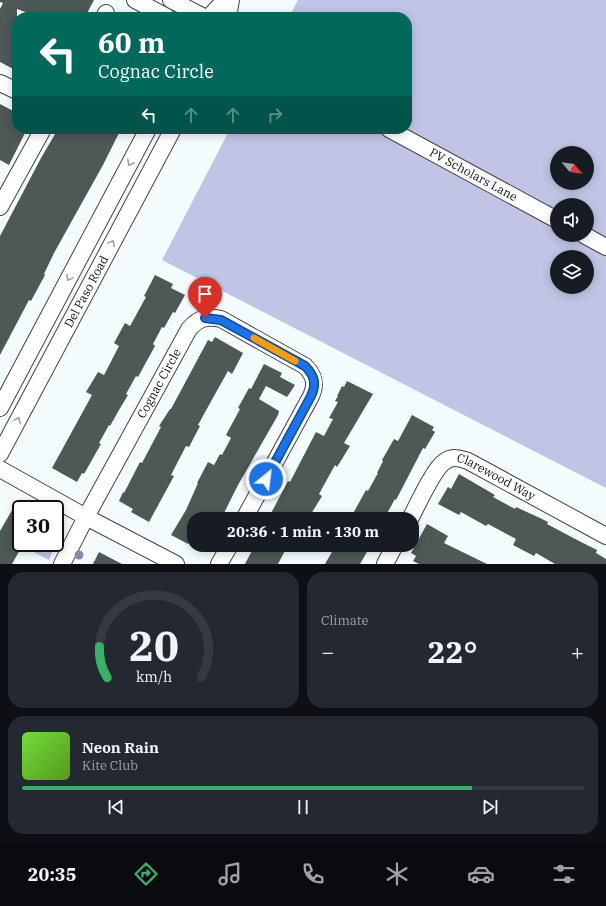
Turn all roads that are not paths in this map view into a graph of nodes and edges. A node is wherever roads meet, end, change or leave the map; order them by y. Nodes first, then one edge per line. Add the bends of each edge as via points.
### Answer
1 (135, 0) edge
2 (171, 0) edge
3 (225, 0) edge
4 (231, 0) edge
5 (158, 12) edge
6 (194, 12) edge
7 (214, 12) edge
8 (229, 12) edge
9 (0, 83) edge
10 (12, 89) edge
11 (40, 134) edge
12 (145, 134) edge
13 (170, 134) edge
14 (398, 134) edge
15 (0, 207) edge
16 (550, 216) edge
17 (594, 240) edge
18 (606, 247) edge
19 (0, 408) edge
20 (0, 454) edge
21 (0, 469) edge
22 (248, 512) edge
23 (414, 512) edge
24 (86, 517) junction
25 (606, 536) edge
26 (226, 552) edge
27 (392, 552) edge
28 (62, 564) edge
29 (176, 564) edge
30 (219, 564) edge
31 (385, 564) edge

1 - 5 street
2 - 6 street
3 - 7 street
4 - 8 street
9 - 10 street
11 - 15 street
12 -> 19 street, Del Paso Road
20 -> 13 street, Del Paso Road
14 - 16 street, PV Scholars Lane
17 - 18 street
21 - 24 street
22 - 24 street, Cognac Circle via 314,391 315,381 305,366 221,320 205,318 189,329
23 - 25 street, Clarewood Way via 438,468 445,461 462,458
24 - 28 street, Cognac Circle
24 - 29 street
26 - 30 street
27 - 31 street

